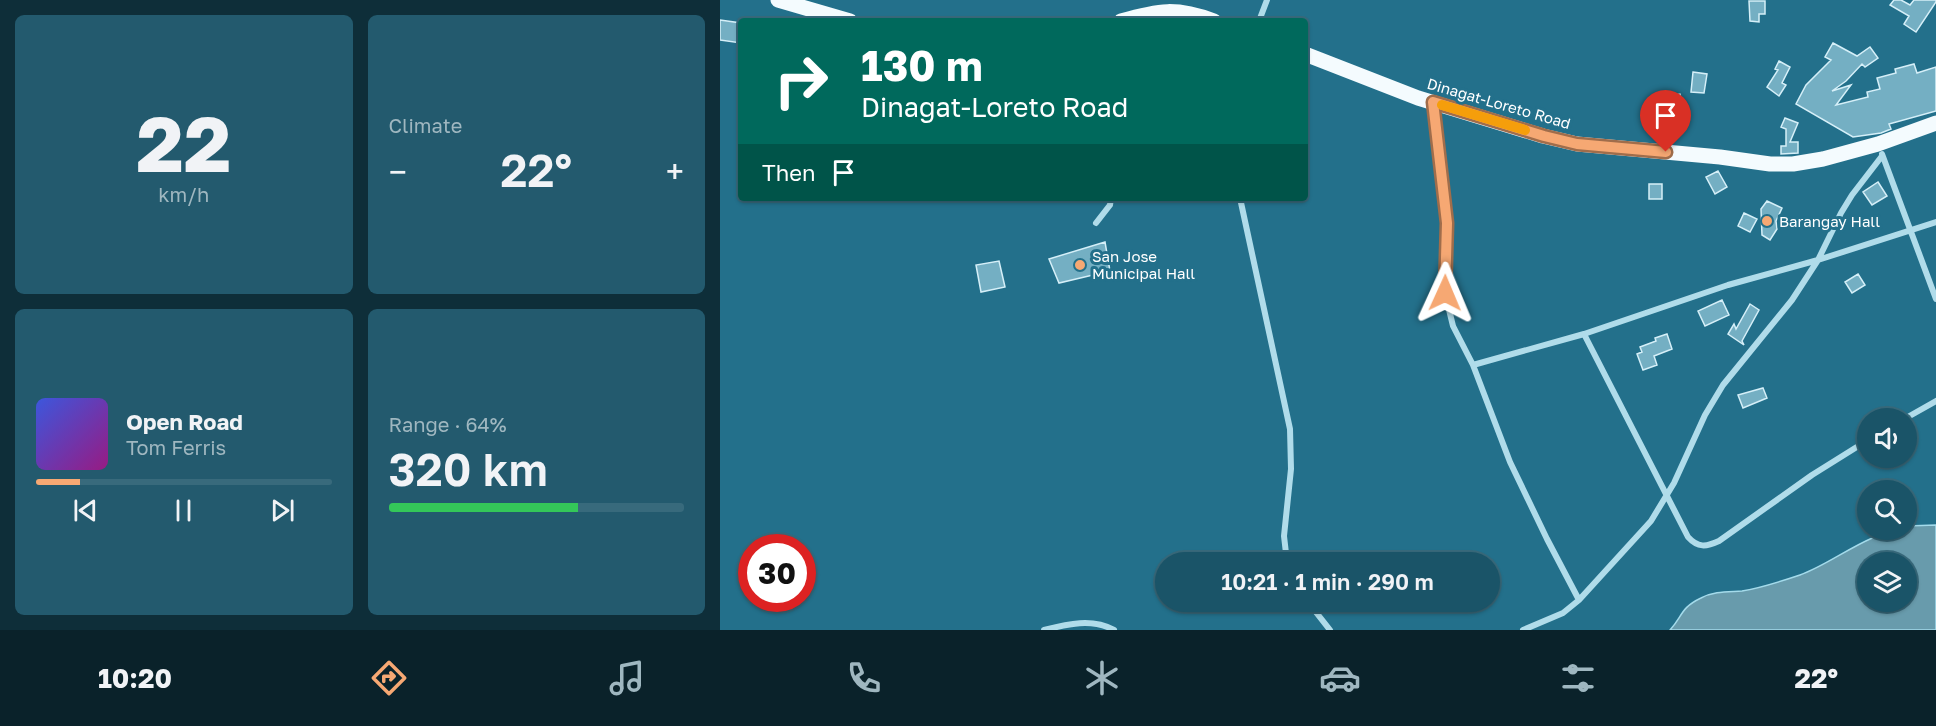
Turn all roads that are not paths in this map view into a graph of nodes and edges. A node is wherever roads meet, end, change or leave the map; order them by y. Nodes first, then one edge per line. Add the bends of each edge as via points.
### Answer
1 (778, 0) edge
2 (1267, 0) edge
3 (1195, 17) edge
4 (840, 18) edge
5 (1135, 18) edge
6 (1260, 18) edge
7 (1308, 55) edge
8 (1433, 102) junction
9 (1936, 123) edge
10 (1880, 150) junction
11 (1111, 201) edge
12 (1241, 201) edge
13 (1936, 222) edge
14 (1096, 224) dead end
15 (1909, 231) junction
16 (1818, 260) junction
17 (1936, 299) edge
18 (1584, 334) junction
19 (1473, 365) junction
20 (1936, 401) edge
21 (1917, 412) edge
22 (1857, 447) edge
23 (1667, 498) junction
24 (1286, 552) edge
25 (1580, 600) junction
26 (1316, 612) edge
27 (1044, 630) edge
28 (1114, 630) edge
29 (1330, 630) edge
30 (1523, 630) edge

1 - 4 main road
2 - 6 street
3 - 5 main road via 1168,11
7 - 8 main road, Dinagat-Loreto Road
8 - 10 main road, Dinagat-Loreto Road via 1577,144 1770,164
8 - 19 street via 1447,223 1445,293 1453,326
9 - 10 main road, Dinagat-Loreto Road
10 - 15 street
10 - 16 street
11 - 14 street
12 - 24 street via 1290,429
13 - 15 street
15 - 16 street
15 - 17 street
16 - 18 street via 1728,285
16 - 23 street via 1792,300 1723,385
18 - 19 street
18 - 23 street
19 - 25 street via 1510,462
20 - 21 street
22 - 23 street via 1709,546 1694,544
23 - 25 street
25 - 30 street via 1563,613
26 - 29 street
27 - 28 street via 1087,622

